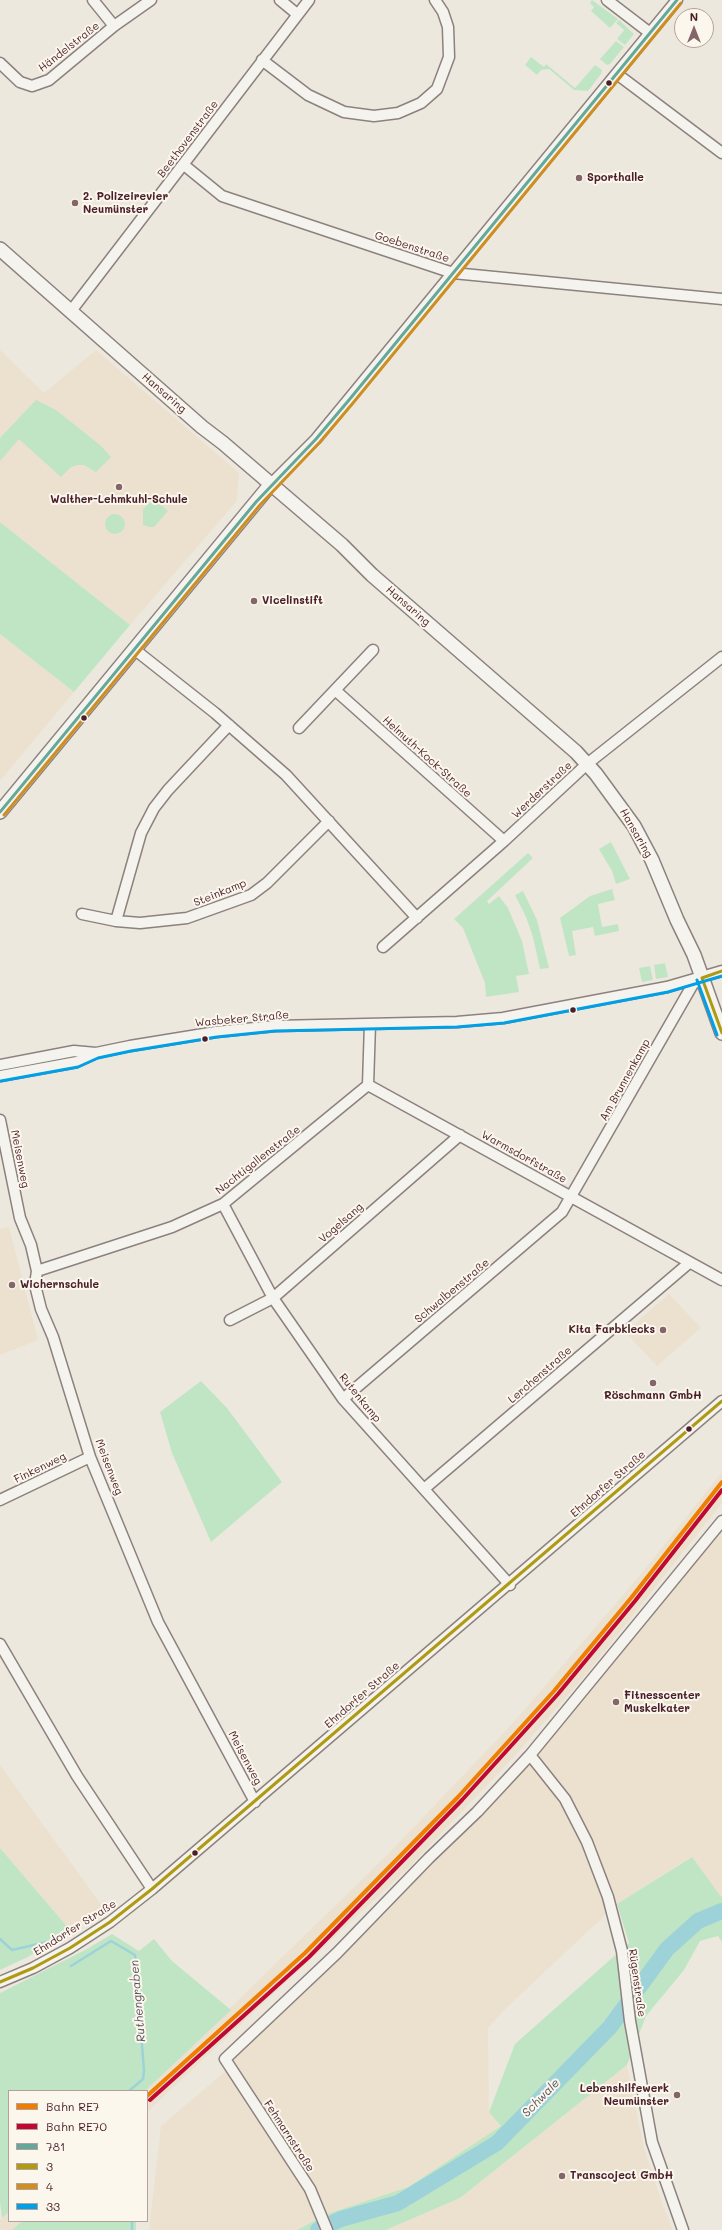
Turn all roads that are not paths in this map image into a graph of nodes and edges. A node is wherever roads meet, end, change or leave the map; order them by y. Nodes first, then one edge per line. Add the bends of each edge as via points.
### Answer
1 (93, 0) edge
2 (152, 0) edge
3 (280, 0) edge
4 (309, 0) edge
5 (435, 0) edge
6 (607, 0) edge
7 (677, 0) edge
8 (297, 14) junction
9 (114, 26) junction
10 (650, 33) junction
11 (262, 60) junction
12 (0, 63) edge
13 (617, 74) junction
14 (722, 153) edge
15 (184, 165) junction
16 (0, 249) edge
17 (453, 273) junction
18 (722, 299) edge
19 (71, 312) junction
20 (271, 484) junction
21 (134, 648) junction
22 (373, 650) dead end
23 (722, 657) edge
24 (335, 690) junction
25 (229, 725) junction
26 (299, 728) dead end
27 (587, 764) junction
28 (0, 812) edge
29 (329, 821) junction
30 (504, 841) junction
31 (82, 914) dead end
32 (417, 918) junction
33 (116, 921) junction
34 (383, 947) dead end
35 (722, 971) edge
36 (702, 978) junction
37 (370, 1024) junction
38 (722, 1033) edge
39 (96, 1053) junction
40 (0, 1064) edge
41 (0, 1076) edge
42 (368, 1085) junction
43 (0, 1120) edge
44 (460, 1135) junction
45 (572, 1198) junction
46 (223, 1204) junction
47 (689, 1263) junction
48 (37, 1271) junction
49 (722, 1280) edge
50 (273, 1298) junction
51 (230, 1320) dead end
52 (343, 1399) junction
53 (722, 1401) edge
54 (90, 1457) junction
55 (424, 1489) junction
56 (0, 1500) edge
57 (722, 1521) edge
58 (510, 1584) junction
59 (0, 1644) edge
60 (530, 1755) junction
61 (255, 1802) junction
62 (152, 1889) junction
63 (0, 1982) edge
64 (327, 2230) edge
65 (683, 2230) edge

1 - 9 street
2 - 9 street, Händelstraße
3 - 8 street
4 - 8 street, Beethovenstraße
5 - 11 street via 448,26 448,57 437,88 421,103 398,113 374,116 344,112 308,95
6 - 10 street
7 - 10 street
8 - 11 street, Beethovenstraße
9 - 12 street, Händelstraße via 49,80 32,86 20,82
10 - 13 street
11 - 15 street, Beethovenstraße
13 - 14 street
13 - 17 street
15 - 17 street, Goebenstraße via 222,196
15 - 19 street, Beethovenstraße
16 - 19 main road, Hansaring
17 - 18 street, Goebenstraße
17 - 20 street via 316,439
19 - 20 main road, Hansaring
20 - 21 main road
20 - 27 main road, Hansaring
21 - 25 street
21 - 28 main road
22 - 24 street
23 - 27 street, Werderstraße
24 - 26 street
24 - 30 street, Helmuth-Kock-Straße
25 - 29 street via 282,771
25 - 33 street via 154,808 141,833
27 - 30 street, Werderstraße
27 - 36 main road, Hansaring via 619,803 640,836 661,878 676,920 694,955
29 - 32 street
29 - 33 street, Steinkamp via 268,883 251,895 187,918 140,923
30 - 32 street, Werderstraße
31 - 33 street, Steinkamp
32 - 34 street, Werderstraße
35 - 36 street, Wasbeker Straße
36 - 37 street, Wasbeker Straße via 667,987 480,1021
36 - 38 main road, Hansaring
36 - 45 street, Am Brunnenkamp via 693,984
37 - 39 street, Wasbeker Straße via 261,1027 177,1038
37 - 42 street
39 - 40 street, Wasbeker Straße via 74,1051
39 - 41 street, Wasbeker Straße via 77,1062
42 - 44 street, Warmsdorfstraße
42 - 46 street, Nachtigallenstraße
43 - 48 street, Meisenweg via 20,1218 31,1245
44 - 45 street, Warmsdorfstraße
44 - 50 street, Vogelsang
45 - 47 street, Warmsdorfstraße
45 - 52 street, Schwalbenstraße via 562,1212
46 - 48 street, Nachtigallenstraße via 172,1227
46 - 50 street, Rutenkamp
47 - 49 street, Warmsdorfstraße
47 - 55 street, Lerchenstraße
48 - 54 street, Meisenweg via 35,1285
50 - 51 street, Vogelsang
50 - 52 street, Rutenkamp
52 - 55 street, Rutenkamp
53 - 58 street, Ehndorfer Straße
54 - 56 street, Finkenweg
54 - 61 street, Meisenweg via 158,1622
55 - 58 street, Rutenkamp
57 - 60 street
58 - 61 street, Ehndorfer Straße
59 - 62 street via 77,1776
60 - 64 street, Fehmarnstraße via 337,1953 225,2059 232,2074 310,2189
60 - 65 street, Rügenstraße via 565,1799 587,1842 608,1897 622,1951 629,2015 652,2142
61 - 62 street, Ehndorfer Straße
62 - 63 street, Ehndorfer Straße via 110,1922 70,1948

